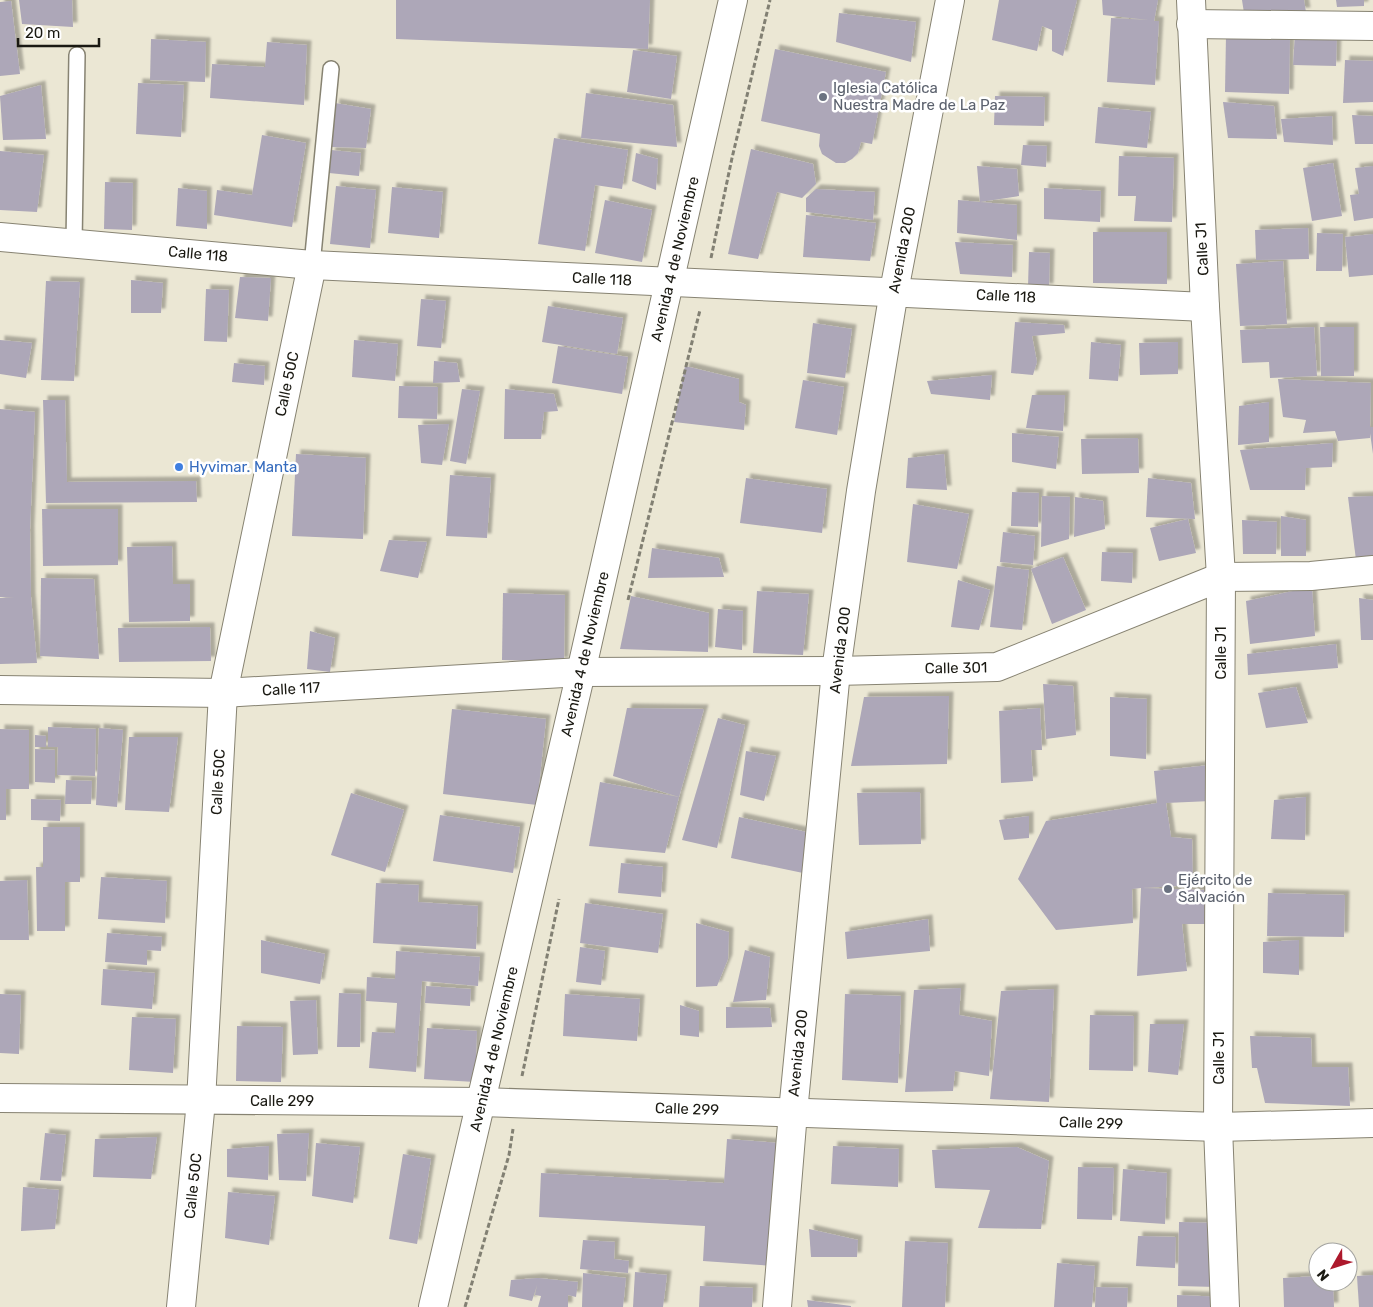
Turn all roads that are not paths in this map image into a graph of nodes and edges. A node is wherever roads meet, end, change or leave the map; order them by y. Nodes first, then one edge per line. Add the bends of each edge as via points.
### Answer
1 (733, 0) edge
2 (950, 0) edge
3 (1191, 12) edge
4 (1373, 26) edge
5 (77, 55) dead end
6 (331, 69) dead end
7 (0, 236) edge
8 (74, 243) junction
9 (312, 265) junction
10 (670, 282) junction
11 (894, 290) junction
12 (1205, 306) junction
13 (1373, 570) edge
14 (1221, 577) junction
15 (836, 671) junction
16 (581, 672) junction
17 (0, 690) edge
18 (223, 693) junction
19 (0, 1098) edge
20 (201, 1101) junction
21 (482, 1102) junction
22 (793, 1112) junction
23 (1373, 1123) edge
24 (1218, 1128) junction
25 (180, 1307) edge
26 (433, 1307) edge
27 (777, 1307) edge
28 (1225, 1307) edge

1 - 10 street, Avenida 4 de Noviembre
2 - 11 street, Avenida 200
3 - 4 street
3 - 12 street, Calle J1
5 - 8 lane
6 - 9 lane
7 - 8 street, Calle 118
8 - 9 street, Calle 118
9 - 10 street, Calle 118
9 - 18 street, Calle 50C
10 - 11 street, Calle 118
10 - 16 street, Avenida 4 de Noviembre
11 - 12 street, Calle 118
11 - 15 street, Avenida 200
12 - 14 street, Calle J1
13 - 14 street, Calle 301 via 1311,576
14 - 15 street, Calle 301 via 997,667
14 - 24 street, Calle J1
15 - 16 street, Calle 301
15 - 22 street, Avenida 200
16 - 18 street, Calle 117
16 - 21 street, Avenida 4 de Noviembre
17 - 18 street, Calle 117
18 - 20 street, Calle 50C
19 - 20 street, Calle 299
20 - 21 street, Calle 299
20 - 25 street, Calle 50C
21 - 22 street, Calle 299
21 - 26 street, Avenida 4 de Noviembre
22 - 24 street, Calle 299
22 - 27 street, Avenida 200
23 - 24 street, Calle 299
24 - 28 street, Calle J1

